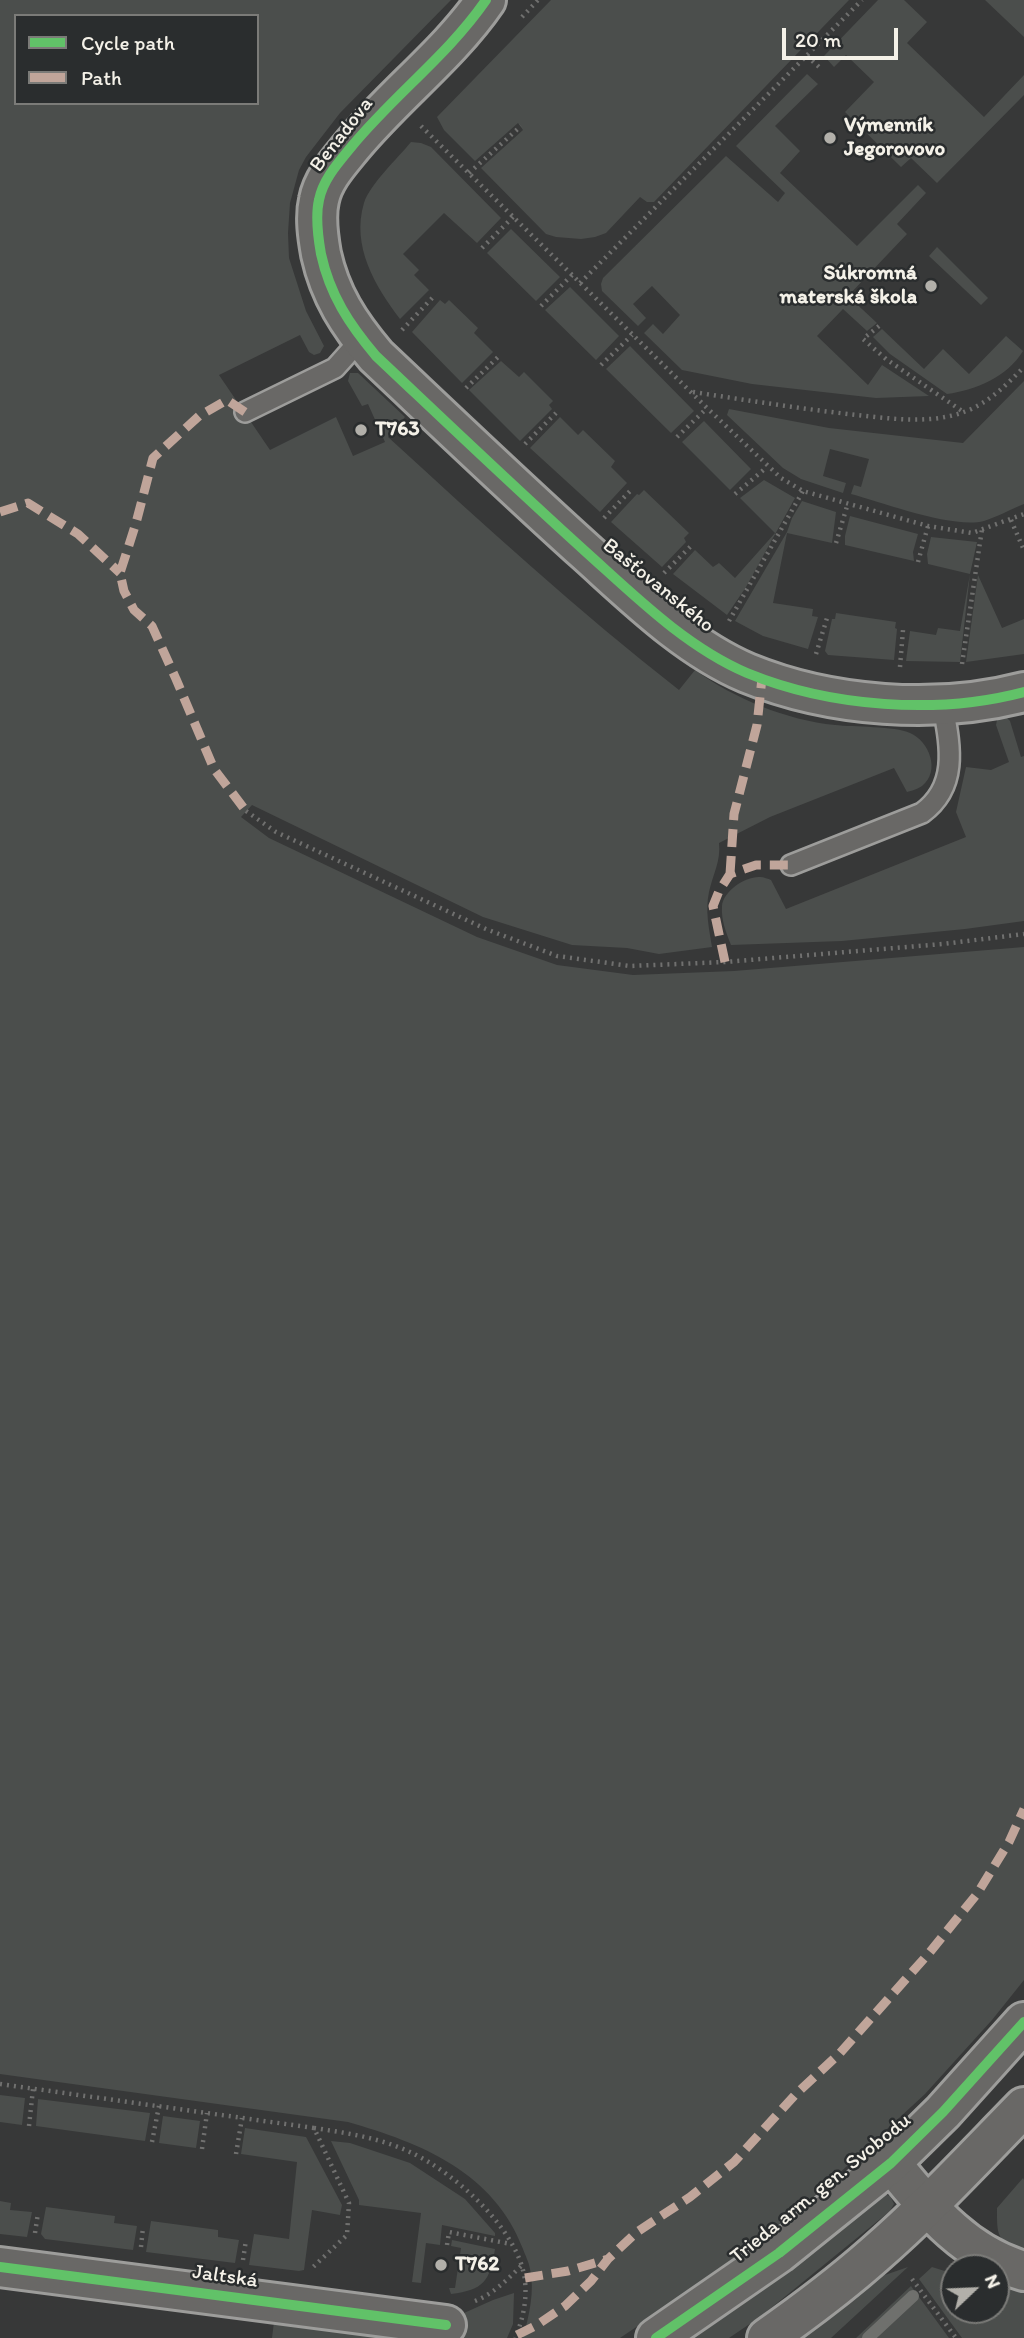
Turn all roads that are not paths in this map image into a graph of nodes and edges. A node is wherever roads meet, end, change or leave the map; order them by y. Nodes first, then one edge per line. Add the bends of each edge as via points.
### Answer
1 (486, 0) edge
2 (377, 339) junction
3 (245, 412) dead end
4 (1024, 692) edge
5 (943, 706) junction
6 (791, 864) dead end
7 (1024, 2022) edge
8 (1024, 2107) edge
9 (891, 2163) junction
10 (927, 2207) junction
11 (0, 2267) edge
12 (1024, 2271) edge
13 (446, 2325) dead end
14 (656, 2338) edge
15 (767, 2338) edge

1 - 2 street, Benadova via 364,132 326,181 319,201 318,237 326,278 341,309
2 - 3 lane via 335,368
2 - 5 street, Bašťovanského via 509,483 695,643 745,672 806,693
4 - 5 street, Bašťovanského
5 - 6 lane via 950,749 939,799 922,813
7 - 9 street, Trieda arm. gen. Svobodu
8 - 10 street
9 - 10 street
9 - 14 street, Trieda arm. gen. Svobodu via 779,2253
10 - 12 street via 988,2258
10 - 15 street via 816,2304
11 - 13 street, Jaltská

